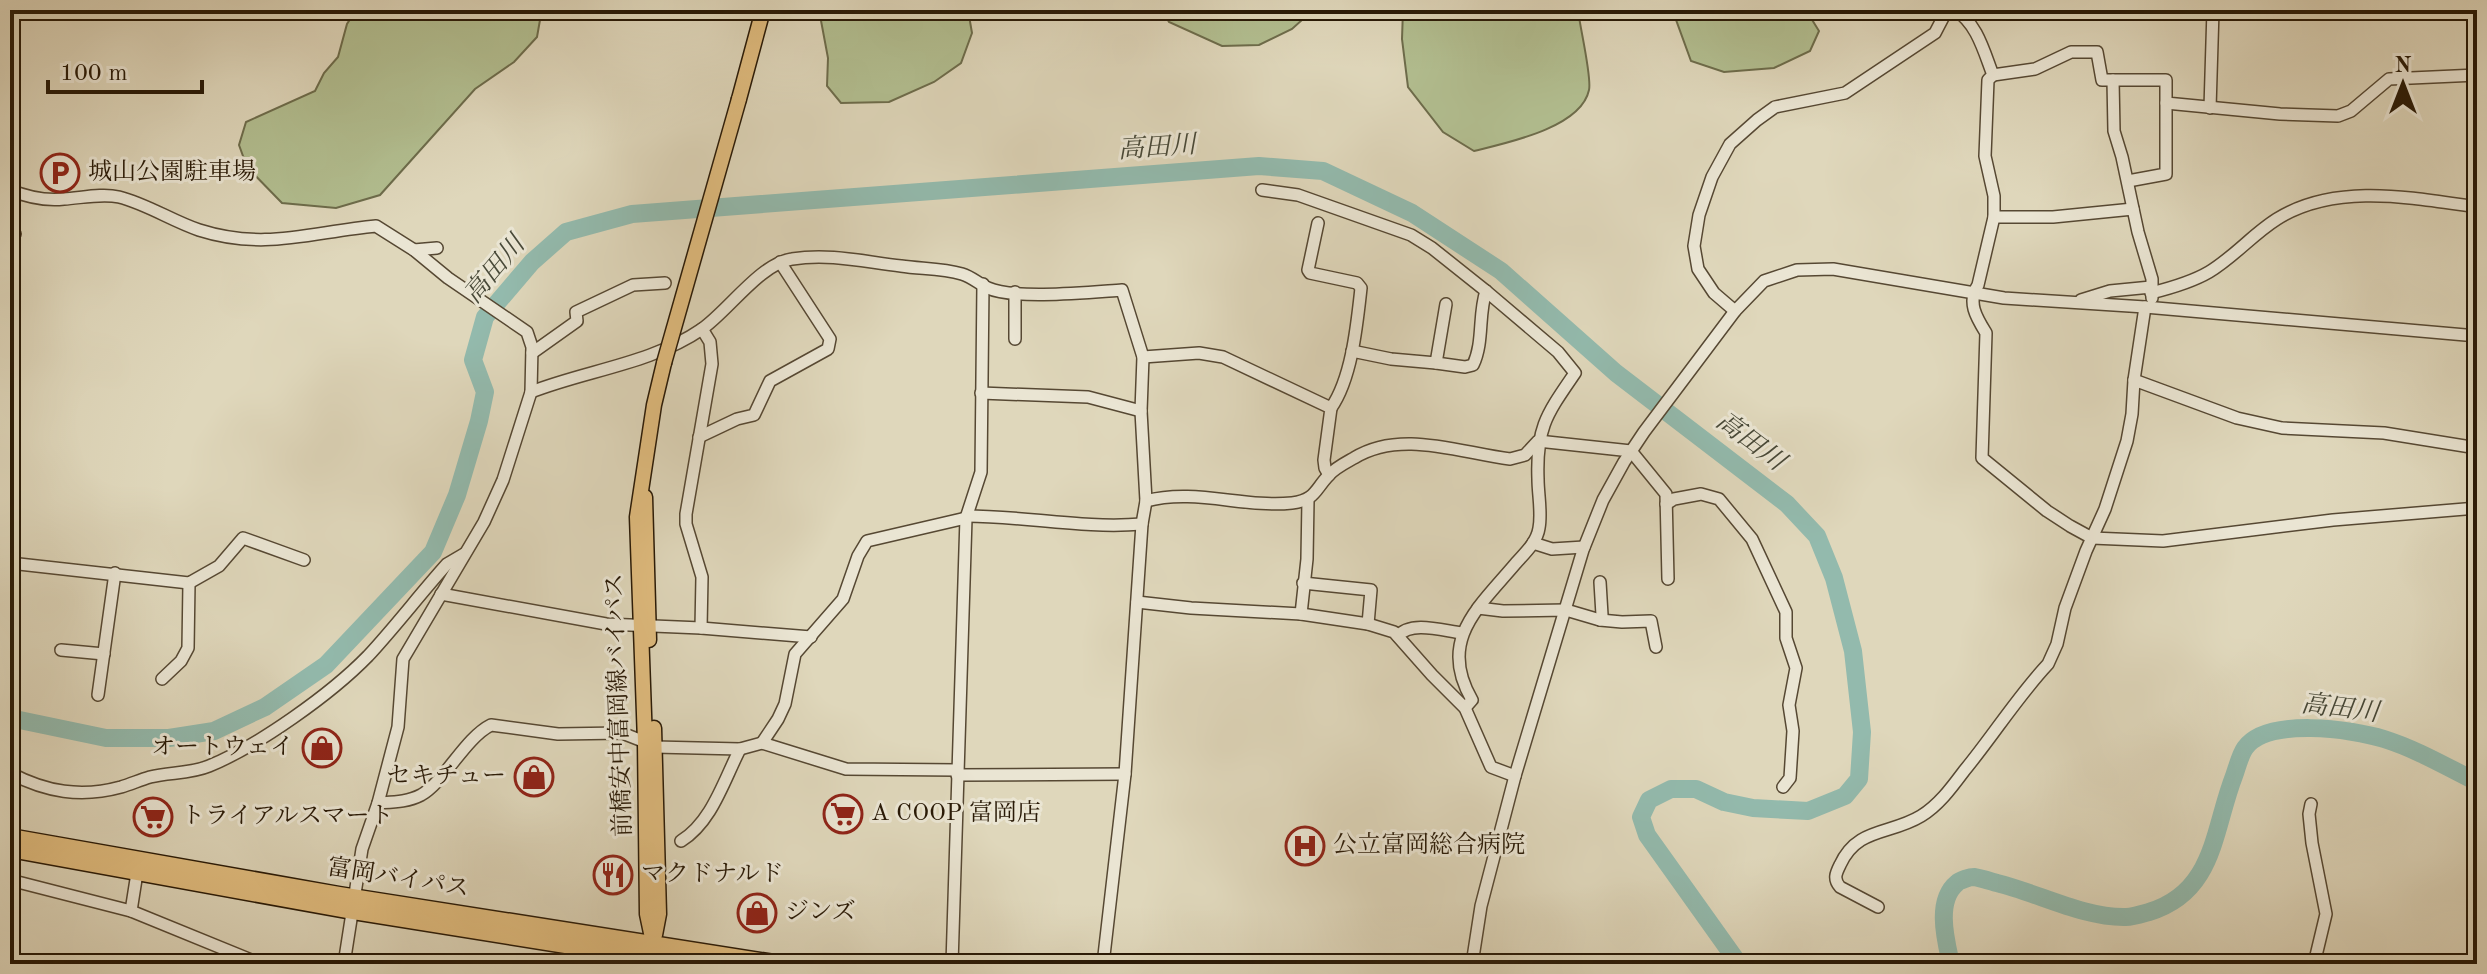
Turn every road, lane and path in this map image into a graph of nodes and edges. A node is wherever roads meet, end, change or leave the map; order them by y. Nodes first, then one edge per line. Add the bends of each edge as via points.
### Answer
1 (763, 10) edge
2 (1947, 10) edge
3 (1955, 10) edge
4 (2213, 10) edge
5 (1993, 75) junction
6 (2477, 75) edge
7 (2113, 80) junction
8 (2166, 103) junction
9 (2210, 108) junction
10 (2128, 181) junction
11 (10, 190) edge
12 (1262, 190) dead end
13 (2477, 207) edge
14 (2133, 209) junction
15 (1994, 217) junction
16 (1318, 223) dead end
17 (437, 248) dead end
18 (414, 250) junction
19 (780, 262) junction
20 (665, 283) dead end
21 (983, 284) junction
22 (2151, 290) junction
23 (1486, 291) junction
24 (1015, 292) junction
25 (1972, 294) junction
26 (2073, 303) junction
27 (1446, 304) dead end
28 (2148, 307) junction
29 (1735, 311) junction
30 (702, 329) junction
31 (2477, 336) edge
32 (1015, 339) dead end
33 (1352, 351) junction
34 (532, 353) junction
35 (1143, 357) junction
36 (1436, 363) junction
37 (2134, 380) junction
38 (531, 392) junction
39 (981, 393) junction
40 (1331, 408) junction
41 (1141, 411) junction
42 (699, 437) junction
43 (1538, 441) junction
44 (2477, 448) edge
45 (1631, 451) junction
46 (1329, 475) junction
47 (1308, 500) junction
48 (1146, 501) junction
49 (1666, 504) junction
50 (2477, 508) edge
51 (966, 517) junction
52 (1142, 524) junction
53 (2092, 538) junction
54 (1533, 543) junction
55 (1584, 547) junction
56 (464, 554) junction
57 (304, 560) dead end
58 (10, 563) edge
59 (115, 573) junction
60 (1668, 579) dead end
61 (1600, 582) dead end
62 (189, 583) junction
63 (1303, 583) junction
64 (441, 594) junction
65 (1137, 602) junction
66 (1478, 608) junction
67 (1566, 610) junction
68 (1301, 614) junction
69 (1600, 620) junction
70 (1368, 624) junction
71 (644, 625) junction
72 (701, 628) junction
73 (1462, 633) junction
74 (1398, 636) junction
75 (811, 637) junction
76 (1656, 647) dead end
77 (61, 650) dead end
78 (104, 654) junction
79 (162, 679) dead end
80 (98, 695) dead end
81 (1465, 708) junction
82 (762, 743) junction
83 (650, 744) junction
84 (740, 749) junction
85 (10, 773) edge
86 (957, 773) junction
87 (1125, 774) junction
88 (1515, 776) junction
89 (1783, 787) dead end
90 (378, 803) junction
91 (2311, 804) dead end
92 (10, 837) edge
93 (681, 841) dead end
94 (10, 849) edge
95 (137, 873) junction
96 (10, 880) edge
97 (352, 904) junction
98 (1878, 907) dead end
99 (131, 911) junction
100 (606, 952) junction
101 (655, 956) edge
102 (261, 964) edge
103 (344, 964) edge
104 (593, 964) edge
105 (685, 964) edge
106 (780, 964) edge
107 (952, 964) edge
108 (1103, 964) edge
109 (1472, 964) edge
110 (2314, 964) edge

1 - 71 main road, 前橋安中富岡線バイパス, bridge via 654,405 637,517
2 - 29 street via 1935,33 1845,93 1775,107 1730,144 1712,177 1694,246 1698,269
3 - 5 street via 1975,30
4 - 9 street
5 - 7 street via 2035,69 2071,52 2097,52 2102,80
5 - 15 street via 1988,80 1985,156
6 - 9 street via 2389,79 2338,116
7 - 8 street via 2166,80
7 - 10 street via 2114,131
8 - 9 street
8 - 10 street via 2166,174
10 - 14 street
11 - 18 street via 36,198 118,197 200,230 255,241 376,226
12 - 23 street via 1298,195 1411,235
13 - 22 street via 2382,196 2315,203 2276,220 2208,273
14 - 15 street
14 - 22 street
15 - 25 street
16 - 33 street via 1308,270 1361,288
17 - 18 street
18 - 34 street via 527,332
19 - 21 street via 864,259 947,270
19 - 30 street
19 - 42 street via 830,339 828,349 770,381 754,415
20 - 34 street via 633,285 576,312 577,321
21 - 24 street
21 - 39 street
22 - 26 street via 2110,291
22 - 28 street
23 - 36 street via 1473,365
23 - 43 street via 1575,373 1547,414
24 - 32 street
24 - 35 street via 1122,290
25 - 26 street
25 - 29 street via 1833,269 1797,270 1764,281
25 - 53 street via 1975,315 1986,333 1982,458 2047,511
26 - 28 street
27 - 36 street
28 - 31 street
28 - 37 street
29 - 45 street
30 - 38 street via 648,356
30 - 42 street via 710,342 712,364
33 - 36 street
33 - 40 street
34 - 38 street
35 - 40 street via 1223,357
35 - 41 street
37 - 44 street via 2237,418 2282,428 2384,433
37 - 53 street via 2127,441
38 - 56 street via 503,480
39 - 41 street via 1088,397
39 - 51 street via 981,472
40 - 46 street via 1324,460
41 - 48 street
42 - 72 street via 686,524 702,577
43 - 45 street
43 - 46 street via 1525,455 1510,459 1417,444 1391,445 1357,456
43 - 54 street via 1539,528
45 - 49 street via 1666,494
45 - 55 street
46 - 47 street
47 - 48 street via 1183,496
47 - 63 street
48 - 52 street
49 - 60 street
49 - 89 street via 1701,494 1719,499 1752,539 1786,612 1786,638 1796,668 1789,705 1790,778
50 - 53 street via 2163,541
51 - 52 street
51 - 75 street via 867,541 843,599
51 - 86 street
52 - 65 street
53 - 98 street via 2048,664 1985,746 1922,816 1865,836 1848,848 1836,882
54 - 55 street via 1552,549
54 - 66 street
55 - 67 street
56 - 64 street
56 - 85 street via 447,564 337,685 208,767 79,794 48,790
57 - 62 street via 243,538 219,566
58 - 59 street
59 - 62 street
59 - 78 street
61 - 69 street
62 - 79 street via 188,648
63 - 68 street
63 - 70 street via 1371,590
64 - 71 street via 606,624
64 - 90 street via 403,659 398,727
65 - 68 street
65 - 87 street
66 - 67 street
66 - 73 street
67 - 69 street
67 - 88 street
68 - 70 street
69 - 76 street via 1651,621
70 - 74 street
71 - 72 street
71 - 83 main road, 前橋安中富岡線バイパス
72 - 75 street
73 - 74 street via 1417,628
73 - 81 street via 1459,674 1472,700
74 - 81 street
75 - 82 street via 795,654 785,704
77 - 78 street
78 - 80 street
81 - 88 street via 1491,767
82 - 84 street
82 - 86 street via 846,769
83 - 84 street
83 - 90 street via 622,733 558,734 491,725 423,794
83 - 101 main road, 前橋安中富岡線バイパス via 647,914
84 - 93 street via 717,799
86 - 87 street
86 - 107 street
87 - 108 street
88 - 109 street via 1481,906
90 - 97 street via 362,849
91 - 110 street via 2312,843 2326,914
92 - 97 highway, 富岡バイパス
94 - 95 highway, 富岡バイパス
95 - 97 highway, 富岡バイパス
95 - 99 street
96 - 99 street
97 - 100 highway, 富岡バイパス
97 - 101 highway, 富岡バイパス
97 - 103 street
99 - 102 street
100 - 101 highway, 富岡バイパス
100 - 104 street
101 - 105 highway, 富岡バイパス
101 - 106 highway, 富岡バイパス

